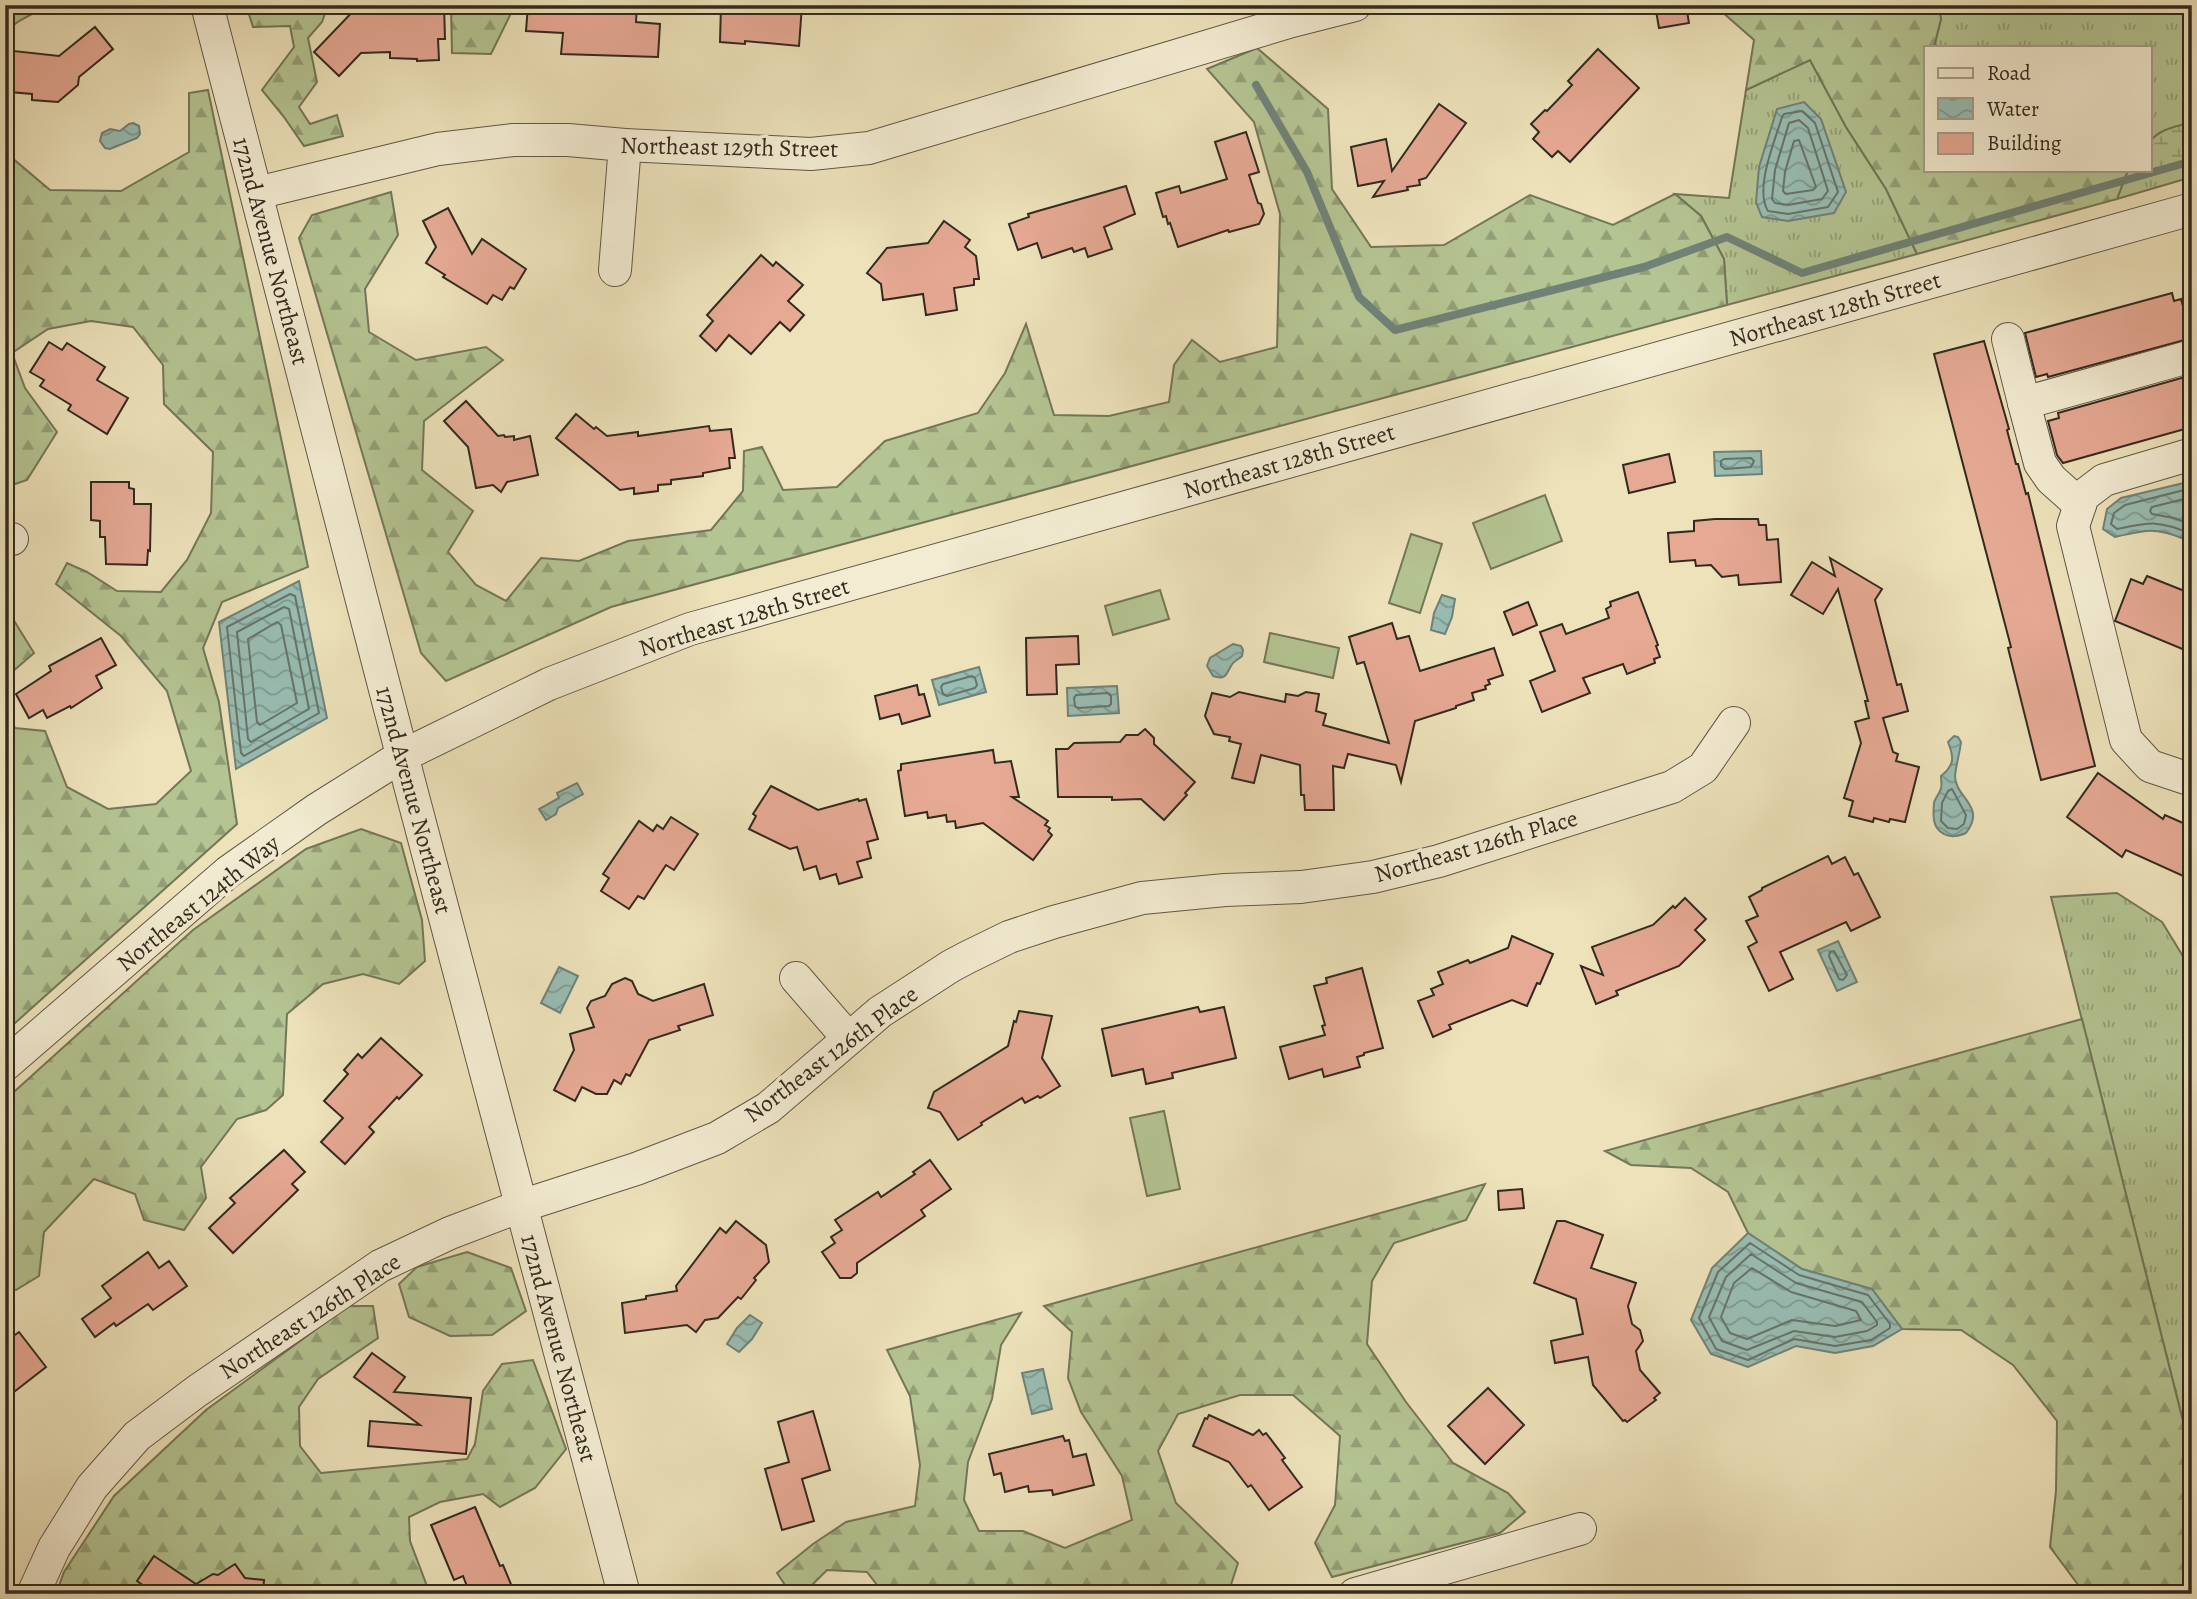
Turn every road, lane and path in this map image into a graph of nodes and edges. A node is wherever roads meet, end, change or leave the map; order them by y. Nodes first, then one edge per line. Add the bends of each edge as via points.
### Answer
1 (207, 5) edge
2 (1354, 5) edge
3 (625, 145) junction
4 (257, 193) junction
5 (2190, 213) edge
6 (615, 270) dead end
7 (2008, 339) dead end
8 (2192, 356) edge
9 (2024, 403) junction
10 (2192, 454) edge
11 (2080, 505) junction
12 (1734, 723) dead end
13 (402, 756) junction
14 (2192, 780) edge
15 (796, 978) dead end
16 (848, 1038) junction
17 (5, 1065) edge
18 (522, 1206) junction
19 (1580, 1529) dead end
20 (33, 1594) edge
21 (624, 1594) edge
22 (1354, 1594) edge

1 - 4 street, 172nd Avenue Northeast
2 - 3 street, Northeast 129th Street via 869,148 811,154
3 - 4 street, Northeast 129th Street via 513,140 438,149
3 - 6 street
4 - 13 street, 172nd Avenue Northeast
5 - 13 street, Northeast 128th Street via 690,629 549,684
7 - 9 street
8 - 9 street
9 - 11 street via 2040,463 2057,486
10 - 11 street via 2104,480 2083,496
11 - 14 street via 2073,526 2126,740 2150,766
12 - 16 street, Northeast 126th Place via 1703,768 1672,787 1458,856 1373,877 1301,887 1142,898 1009,937 951,966
13 - 17 street, Northeast 124th Way via 228,872
13 - 18 street, 172nd Avenue Northeast
15 - 16 street
16 - 18 street, Northeast 126th Place via 768,1108 717,1138
18 - 20 street, Northeast 126th Place via 380,1266 137,1436 92,1487 54,1548
18 - 21 street, 172nd Avenue Northeast
19 - 22 street

